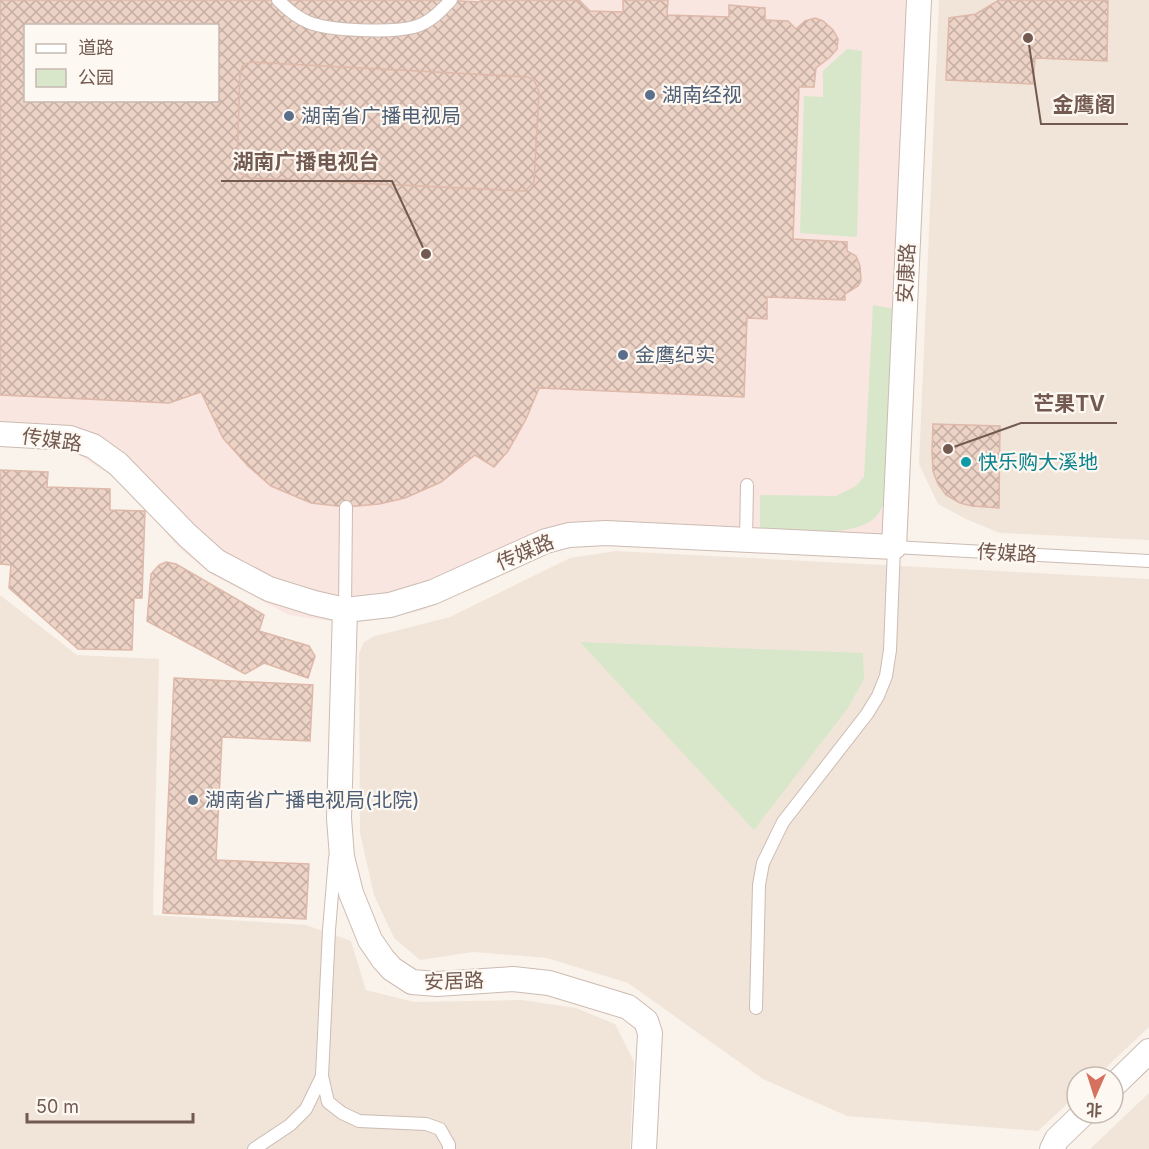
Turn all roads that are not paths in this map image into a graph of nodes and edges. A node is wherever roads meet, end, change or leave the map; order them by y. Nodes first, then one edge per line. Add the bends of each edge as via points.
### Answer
1 (278, 0) edge
2 (451, 0) edge
3 (919, 0) edge
4 (0, 434) edge
5 (747, 485) dead end
6 (346, 507) dead end
7 (746, 541) junction
8 (894, 547) junction
9 (1149, 561) edge
10 (345, 610) junction
11 (339, 818) junction
12 (756, 1008) dead end
13 (1149, 1051) edge
14 (1125, 1074) edge
15 (322, 1076) junction
16 (1072, 1125) edge
17 (254, 1149) edge
18 (449, 1149) edge
19 (644, 1149) edge
20 (1052, 1149) edge

1 - 2 lane via 294,15 324,27 378,30 414,27 437,15
3 - 8 street, 安康路
4 - 10 street, 传媒路 via 70,438 93,446 126,472 216,561 269,589
5 - 7 lane
6 - 10 lane
7 - 8 street, 传媒路
7 - 10 street, 传媒路 via 606,533 569,535 546,541 433,592 390,605
8 - 9 lane, 传媒路
8 - 12 lane via 890,650 878,696 783,822 763,863
10 - 11 street, 安居路
11 - 15 lane
11 - 19 street, 安居路 via 342,857 351,893 370,940 387,964 402,976 412,982 437,984 513,979 549,982 628,1007 646,1021 650,1059
13 - 14 street
15 - 17 lane via 306,1109
15 - 18 lane via 328,1102 342,1113 359,1121 426,1124 440,1129
16 - 20 street

